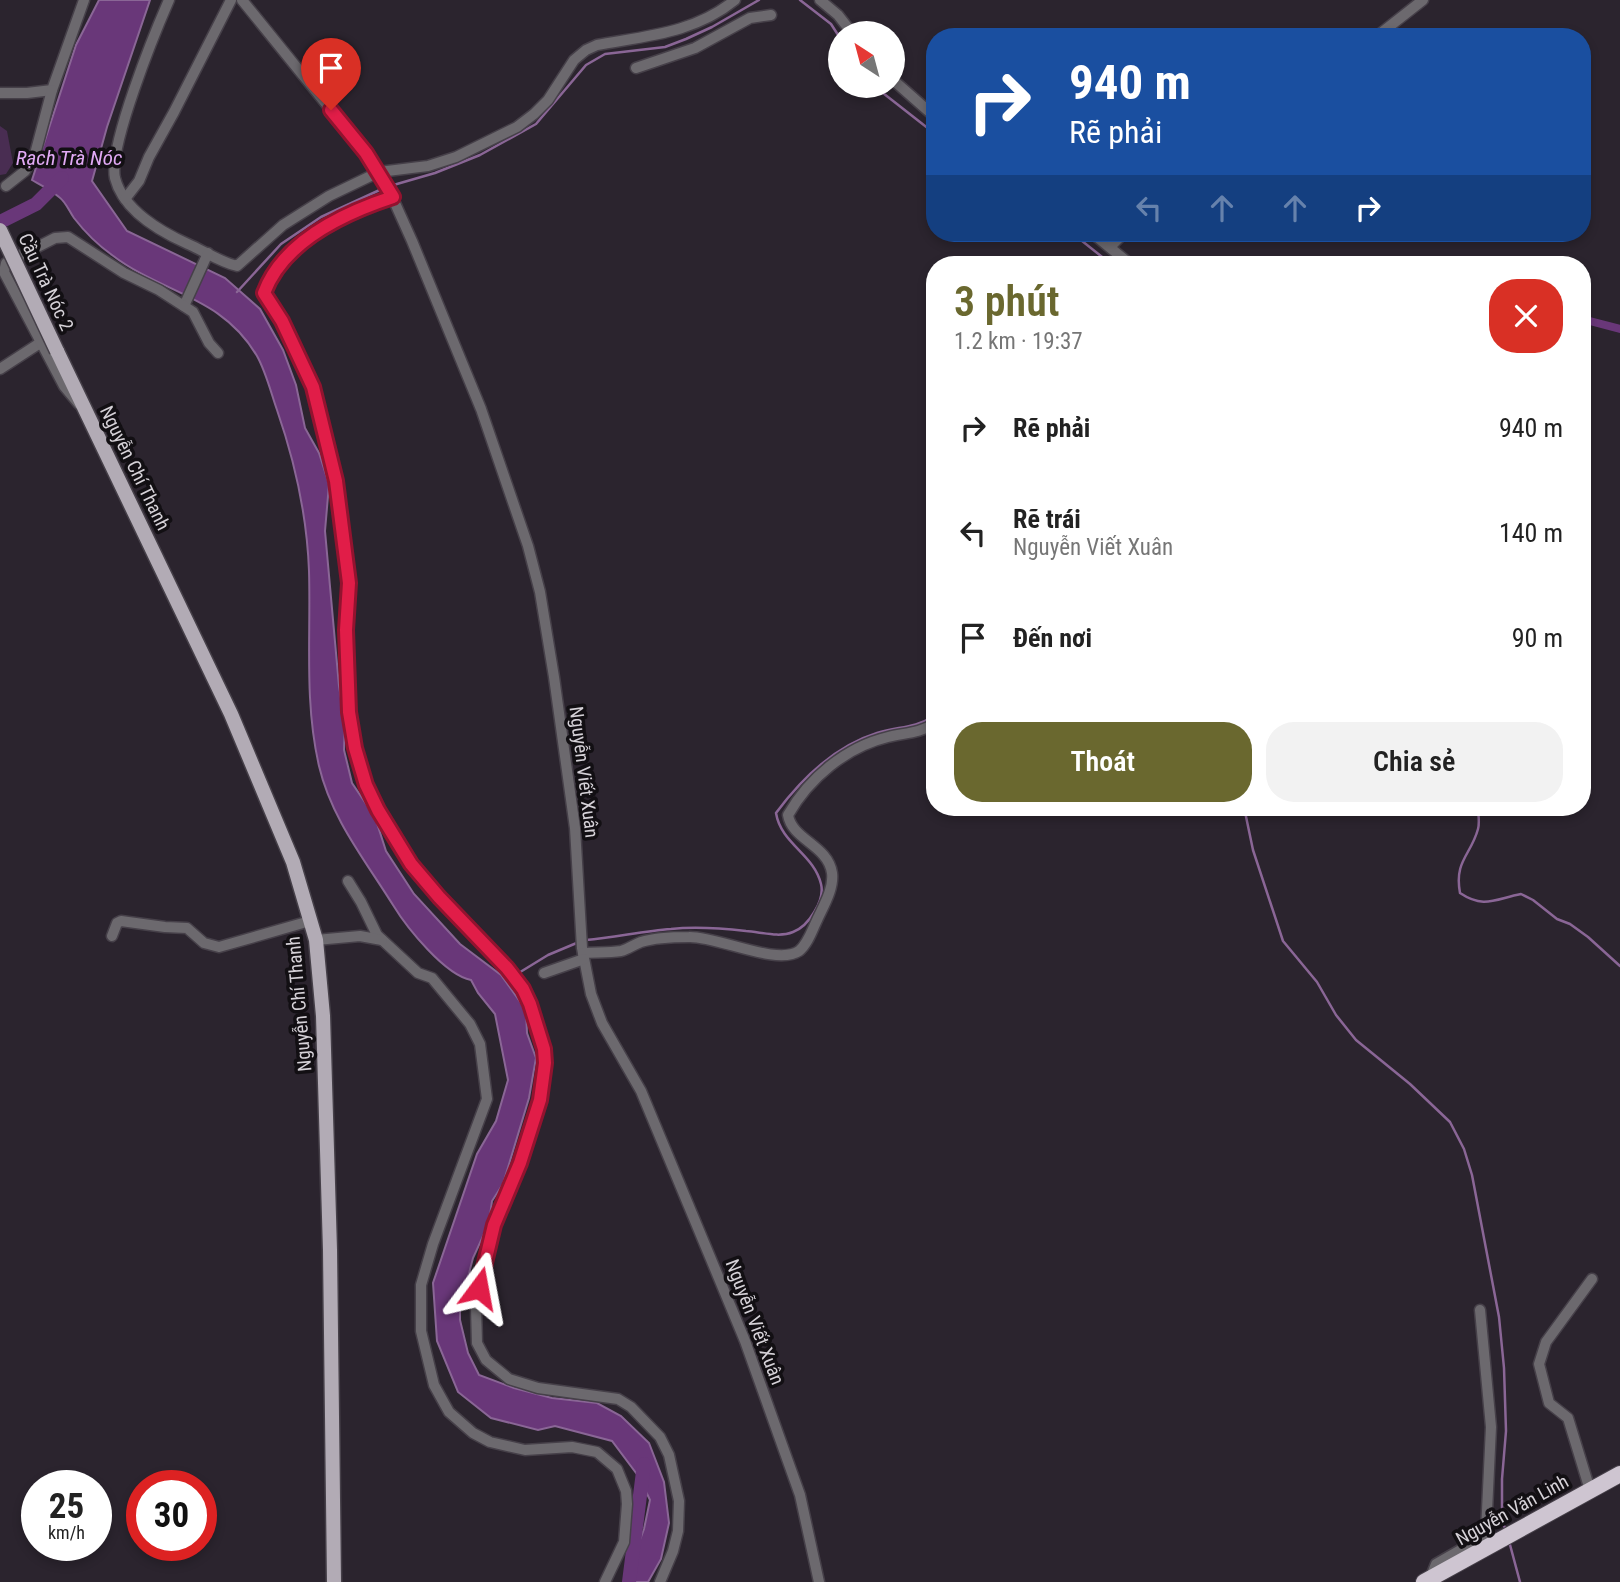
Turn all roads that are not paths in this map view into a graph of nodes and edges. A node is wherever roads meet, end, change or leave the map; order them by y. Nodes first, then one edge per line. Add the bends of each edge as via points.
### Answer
1 (84, 0) edge
2 (169, 0) edge
3 (230, 0) edge
4 (242, 0) edge
5 (735, 0) edge
6 (820, 0) edge
7 (1423, 0) edge
8 (771, 15) dead end
9 (843, 21) edge
10 (1387, 28) edge
11 (676, 42) junction
12 (636, 68) dead end
13 (52, 90) junction
14 (905, 90) edge
15 (0, 93) edge
16 (926, 109) edge
17 (381, 175) junction
18 (6, 186) dead end
19 (391, 194) junction
20 (125, 199) junction
21 (0, 229) edge
22 (1104, 242) edge
23 (1110, 242) edge
24 (1107, 244) junction
25 (1121, 256) edge
26 (206, 258) junction
27 (186, 301) junction
28 (40, 343) junction
29 (57, 351) joint
30 (218, 353) dead end
31 (0, 369) edge
32 (85, 408) junction
33 (926, 727) edge
34 (348, 881) dead end
35 (310, 921) junction
36 (112, 936) dead end
37 (316, 940) junction
38 (382, 940) junction
39 (583, 953) junction
40 (544, 973) dead end
41 (1592, 1279) dead end
42 (1480, 1310) dead end
43 (1620, 1474) edge
44 (1590, 1490) junction
45 (1427, 1580) edge
46 (334, 1582) edge
47 (605, 1582) edge
48 (660, 1582) edge
49 (818, 1582) edge

1 - 13 street
2 - 20 street via 149,44 117,149 114,175
3 - 20 street via 139,181
4 - 17 street, Nguyễn Viết Xuân
5 - 11 street
6 - 9 street
7 - 10 street
8 - 11 street via 740,22 705,43
11 - 12 street
11 - 17 street via 586,50 573,60 548,100 517,127 456,157
13 - 15 street
13 - 18 street via 32,160
14 - 16 street
17 - 19 street, Nguyễn Viết Xuân
17 - 26 street via 314,205 263,241 240,264
19 - 39 street, Nguyễn Viết Xuân via 481,409 540,592 575,828
19 - 48 street via 316,234 280,264 264,293 313,387 336,481 349,583 349,712 366,785 411,864 515,978 530,1004 542,1041 545,1063 540,1100 491,1237 476,1307 477,1343 486,1360 509,1379 538,1388 618,1399 660,1437 669,1455 679,1501 678,1531
20 - 26 street
21 - 29 main road, Cầu Trà Nóc 2, bridge
22 - 24 street
23 - 24 street
24 - 25 street
26 - 27 street
27 - 28 street via 124,273 68,237 55,238 4,267
27 - 30 street
28 - 31 street
28 - 32 street via 64,386
29 - 32 main road, Nguyễn Chí Thanh
32 - 35 main road, Nguyễn Chí Thanh via 236,726 293,862
33 - 39 street via 849,753 827,767 791,809 792,826 821,851 832,882 802,948 788,955 691,937 645,941 621,951
34 - 38 street
35 - 36 street via 219,947 204,943 187,928 121,920
35 - 37 main road, Nguyễn Chí Thanh
37 - 38 street via 359,936
37 - 46 main road, Nguyễn Chí Thanh via 326,1085
38 - 47 street via 418,973 432,978 470,1024 480,1044 486,1086 487,1099 421,1285 421,1331 434,1385 449,1412 491,1442 526,1450 572,1447 597,1452 617,1469 626,1491 624,1542
39 - 40 street
39 - 49 street, Nguyễn Viết Xuân via 597,1012 641,1091 745,1341 800,1495
41 - 44 street via 1542,1349 1539,1364 1549,1403 1568,1418
42 - 45 street via 1491,1427 1486,1532 1436,1564
43 - 44 highway, Nguyễn Văn Linh
44 - 45 highway, Nguyễn Văn Linh

